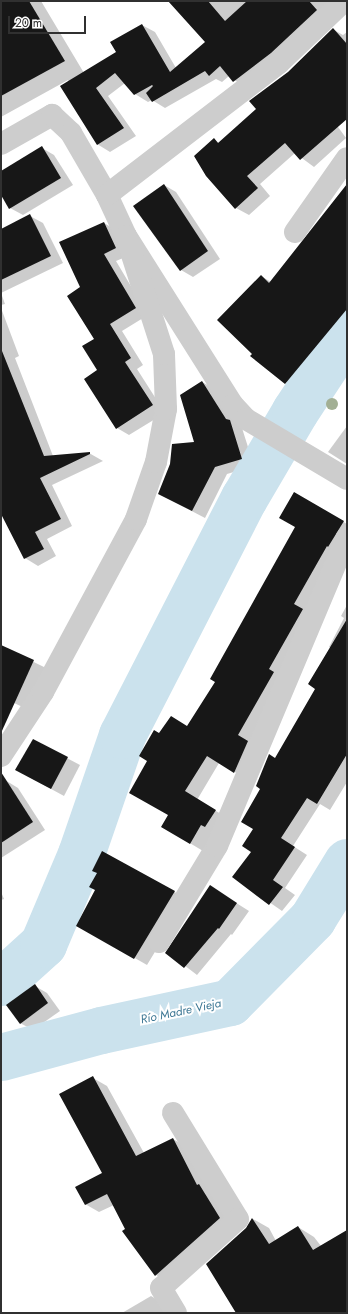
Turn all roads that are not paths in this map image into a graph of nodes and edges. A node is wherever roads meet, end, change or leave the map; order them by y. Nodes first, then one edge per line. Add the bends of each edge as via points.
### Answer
1 (344, 1) edge
2 (1, 144) edge
3 (347, 158) edge
4 (107, 195) junction
5 (295, 232) dead end
6 (126, 236) junction
7 (347, 479) edge
8 (347, 538) edge
9 (1, 756) edge
10 (159, 942) dead end
11 (173, 1113) dead end
12 (176, 1313) edge

1 - 4 street via 279,63
2 - 4 street via 52,115 70,133
3 - 5 street
4 - 6 street
6 - 7 street via 233,405 246,418
6 - 9 street via 164,354 166,409 156,462 132,526 43,692
8 - 10 street via 217,846
11 - 12 street via 238,1220 161,1288

